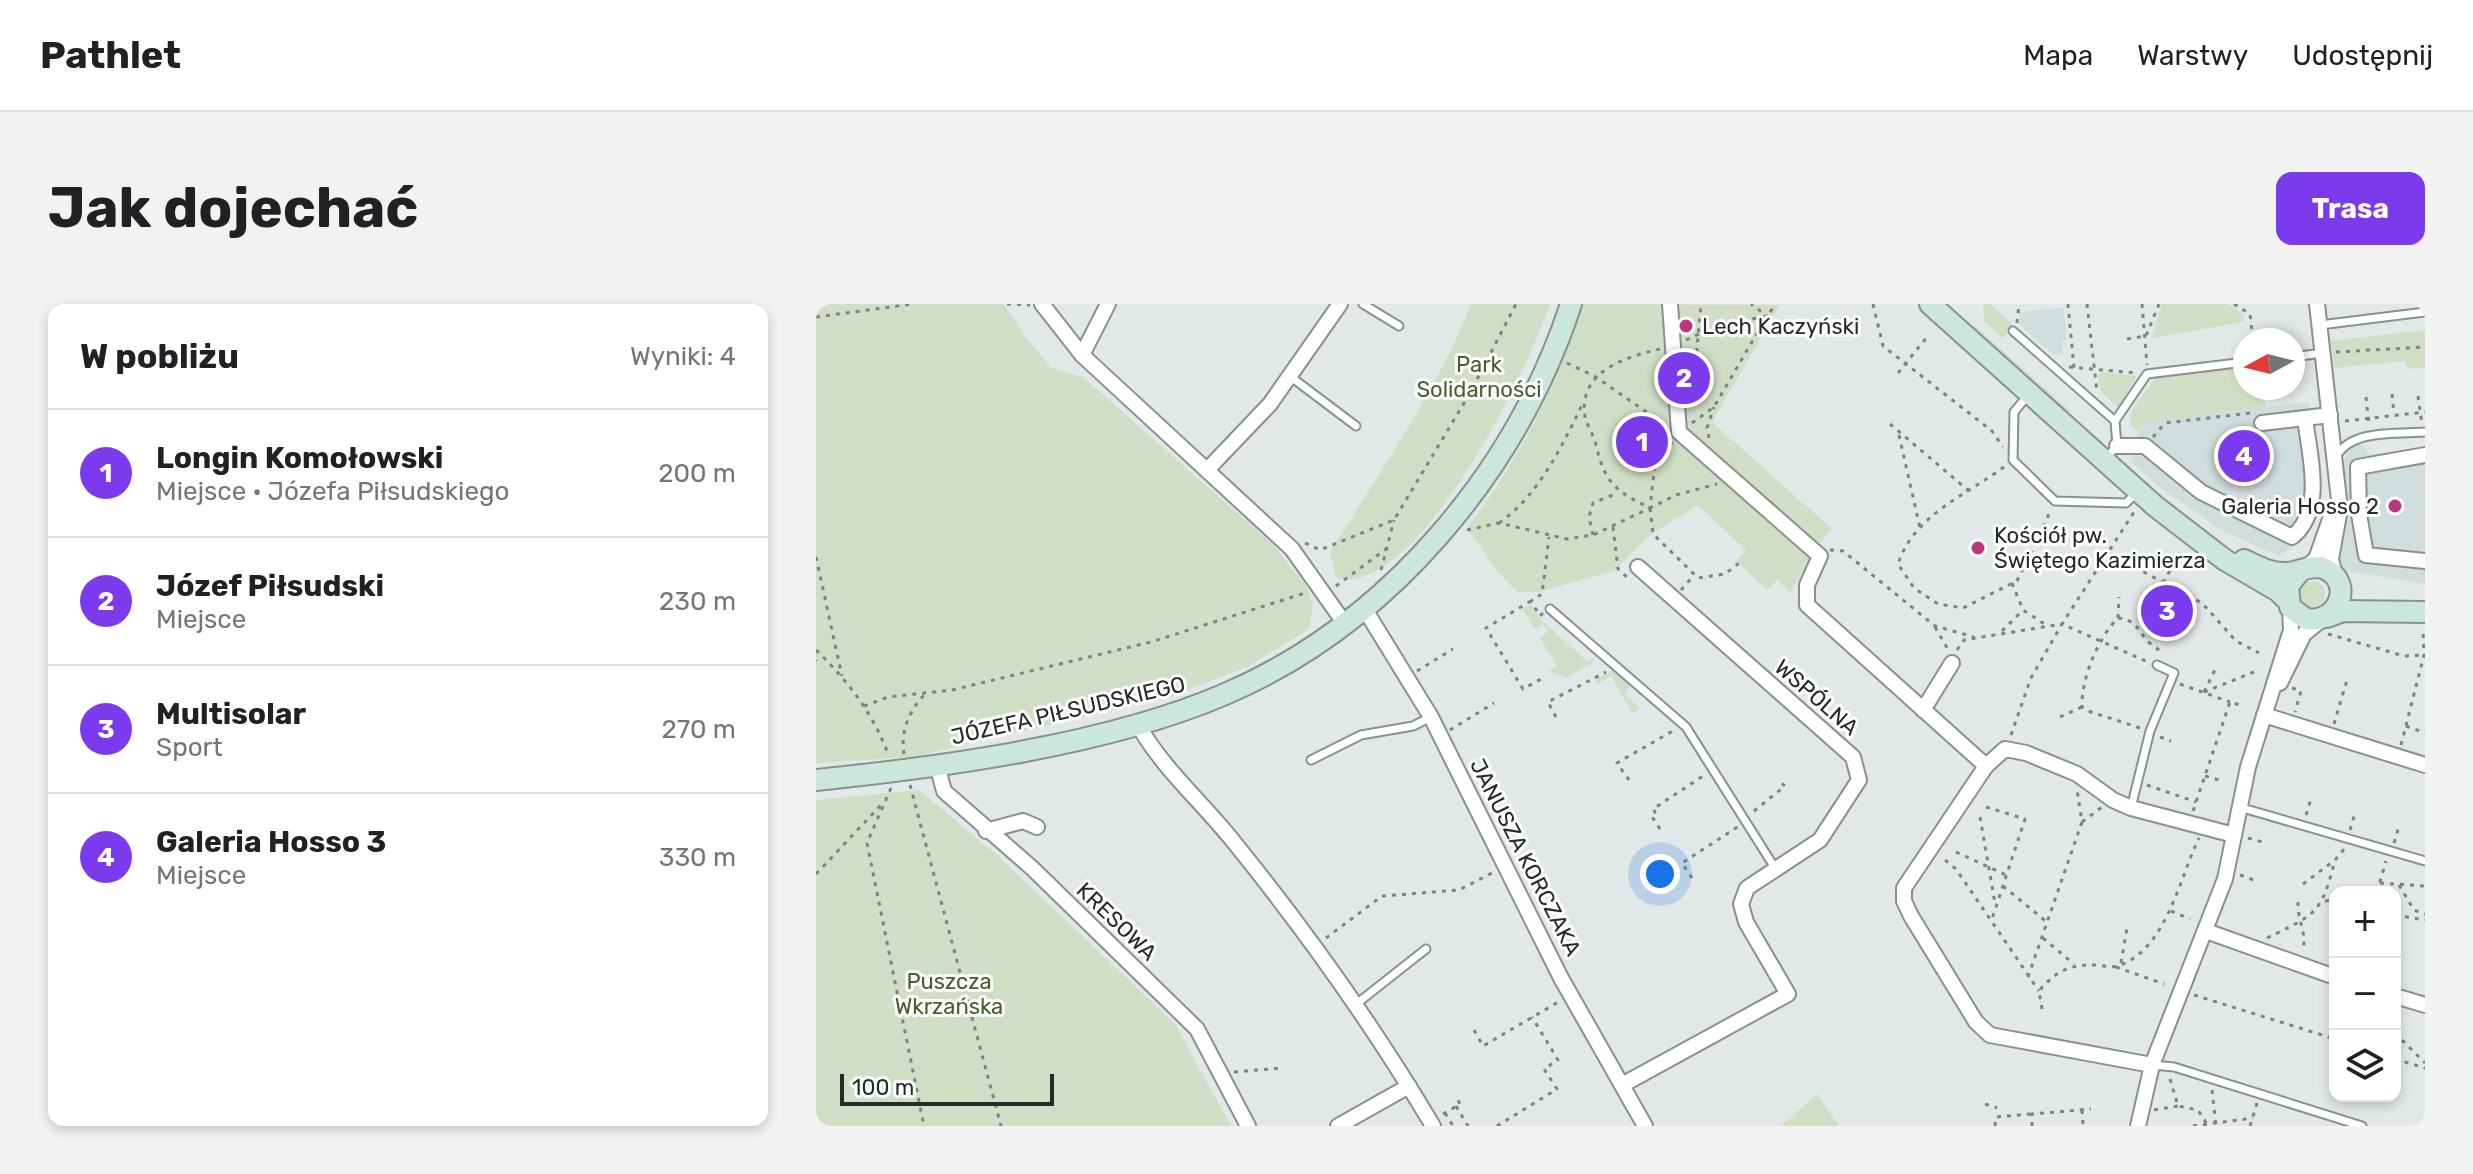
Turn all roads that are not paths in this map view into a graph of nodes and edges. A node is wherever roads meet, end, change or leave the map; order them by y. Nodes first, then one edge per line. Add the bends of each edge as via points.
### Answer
1 (1039, 304) edge
2 (1108, 304) edge
3 (1340, 304) edge
4 (1363, 304) edge
5 (1571, 304) edge
6 (1670, 304) edge
7 (2317, 304) edge
8 (1936, 306) edge
9 (2425, 312) edge
10 (2320, 325) junction
11 (1399, 326) dead end
12 (2015, 329) road end
13 (2326, 353) junction
14 (1082, 355) junction
15 (2305, 356) edge
16 (2233, 363) edge
17 (1291, 377) junction
18 (2031, 392) junction
19 (2305, 418) junction
20 (2333, 419) junction
21 (2115, 421) junction
22 (2269, 423) road end
23 (1356, 426) dead end
24 (2424, 432) edge
25 (2110, 454) junction
26 (2425, 455) edge
27 (2335, 459) junction
28 (1207, 470) junction
29 (2338, 488) junction
30 (2138, 499) junction
31 (2190, 539) junction
32 (2425, 561) edge
33 (1638, 567) dead end
34 (2303, 569) junction
35 (2336, 578) junction
36 (2290, 605) junction
37 (1364, 608) junction
38 (1550, 609) road end
39 (2424, 617) edge
40 (2322, 623) junction
41 (1345, 624) junction
42 (1952, 663) dead end
43 (2157, 665) road end
44 (1923, 710) junction
45 (2265, 711) junction
46 (1431, 717) junction
47 (1137, 723) junction
48 (1311, 760) dead end
49 (937, 765) junction
50 (2425, 765) edge
51 (1986, 766) junction
52 (816, 780) edge
53 (2239, 807) junction
54 (2131, 808) junction
55 (1037, 827) dead end
56 (986, 831) junction
57 (2239, 836) junction
58 (2425, 861) edge
59 (1776, 870) junction
60 (2206, 931) junction
61 (1426, 949) dead end
62 (2329, 975) edge
63 (2401, 998) edge
64 (1355, 1005) junction
65 (2425, 1005) edge
66 (2152, 1065) junction
67 (1622, 1085) junction
68 (1409, 1086) junction
69 (1435, 1122) edge
70 (1248, 1126) edge
71 (1338, 1126) edge
72 (1645, 1126) edge
73 (2138, 1126) edge
74 (2362, 1126) edge

1 - 14 street
2 - 14 street
3 - 17 street
4 - 11 lane
5 - 37 street, JÓZEFA PIŁSUDSKIEGO via 1533,395 1481,482 1441,532
6 - 44 street via 1679,432 1820,556 1807,585 1807,605
7 - 10 street
8 - 18 street
9 - 10 lane
10 - 13 street
12 - 21 lane
13 - 15 lane
13 - 20 street
14 - 28 street
16 - 21 lane via 2147,374
17 - 23 lane
17 - 28 street
18 - 25 street
18 - 30 lane via 2014,412 2013,460 2055,501
19 - 20 street
19 - 22 street
19 - 25 street via 2313,491 2292,537 2201,492 2145,446
20 - 27 street
21 - 25 lane
24 - 27 lane via 2346,443
25 - 30 street
26 - 32 street via 2358,467 2366,555
27 - 29 street
28 - 41 street via 1292,549
29 - 34 street via 2318,555
29 - 35 street via 2340,509 2331,559
30 - 31 street
31 - 34 street via 2273,572
31 - 36 street via 2278,591
33 - 59 street, WSPÓLNA via 1853,757 1858,767 1859,780 1820,840
34 - 35 street via 2320,568
34 - 36 street via 2290,581
35 - 39 street via 2355,597
35 - 40 street via 2340,601
36 - 40 street via 2306,619
36 - 45 street via 2291,630
37 - 41 street, JÓZEFA PIŁSUDSKIEGO
37 - 46 street, JANUSZA KORCZAKA
38 - 59 lane via 1682,724
39 - 40 street via 2343,611
40 - 45 street via 2304,634
41 - 47 street, JÓZEFA PIŁSUDSKIEGO via 1243,686
42 - 44 street
43 - 54 lane via 2174,673 2150,731
44 - 51 street
45 - 50 street
45 - 53 street
46 - 48 lane via 1413,726 1361,735
46 - 67 street, JANUSZA KORCZAKA via 1570,995
47 - 49 street, JÓZEFA PIŁSUDSKIEGO
47 - 64 street via 1155,756 1233,841
49 - 52 street, JÓZEFA PIŁSUDSKIEGO
49 - 56 street, KRESOWA via 944,791
51 - 54 street via 2005,749 2026,753 2077,774
51 - 66 street via 1906,883 1904,901 1911,916 1976,1022 1990,1035
53 - 57 street
53 - 58 lane
54 - 57 street
55 - 56 street via 1023,821
56 - 70 street, KRESOWA via 1032,868 1197,1029
57 - 60 street
59 - 67 street, WSPÓLNA via 1747,888 1741,904 1788,994
60 - 62 street
60 - 66 street
61 - 64 lane
63 - 65 street
64 - 68 street
66 - 73 street
66 - 74 lane via 2174,1067
67 - 72 street, JANUSZA KORCZAKA
68 - 69 street
68 - 71 street

